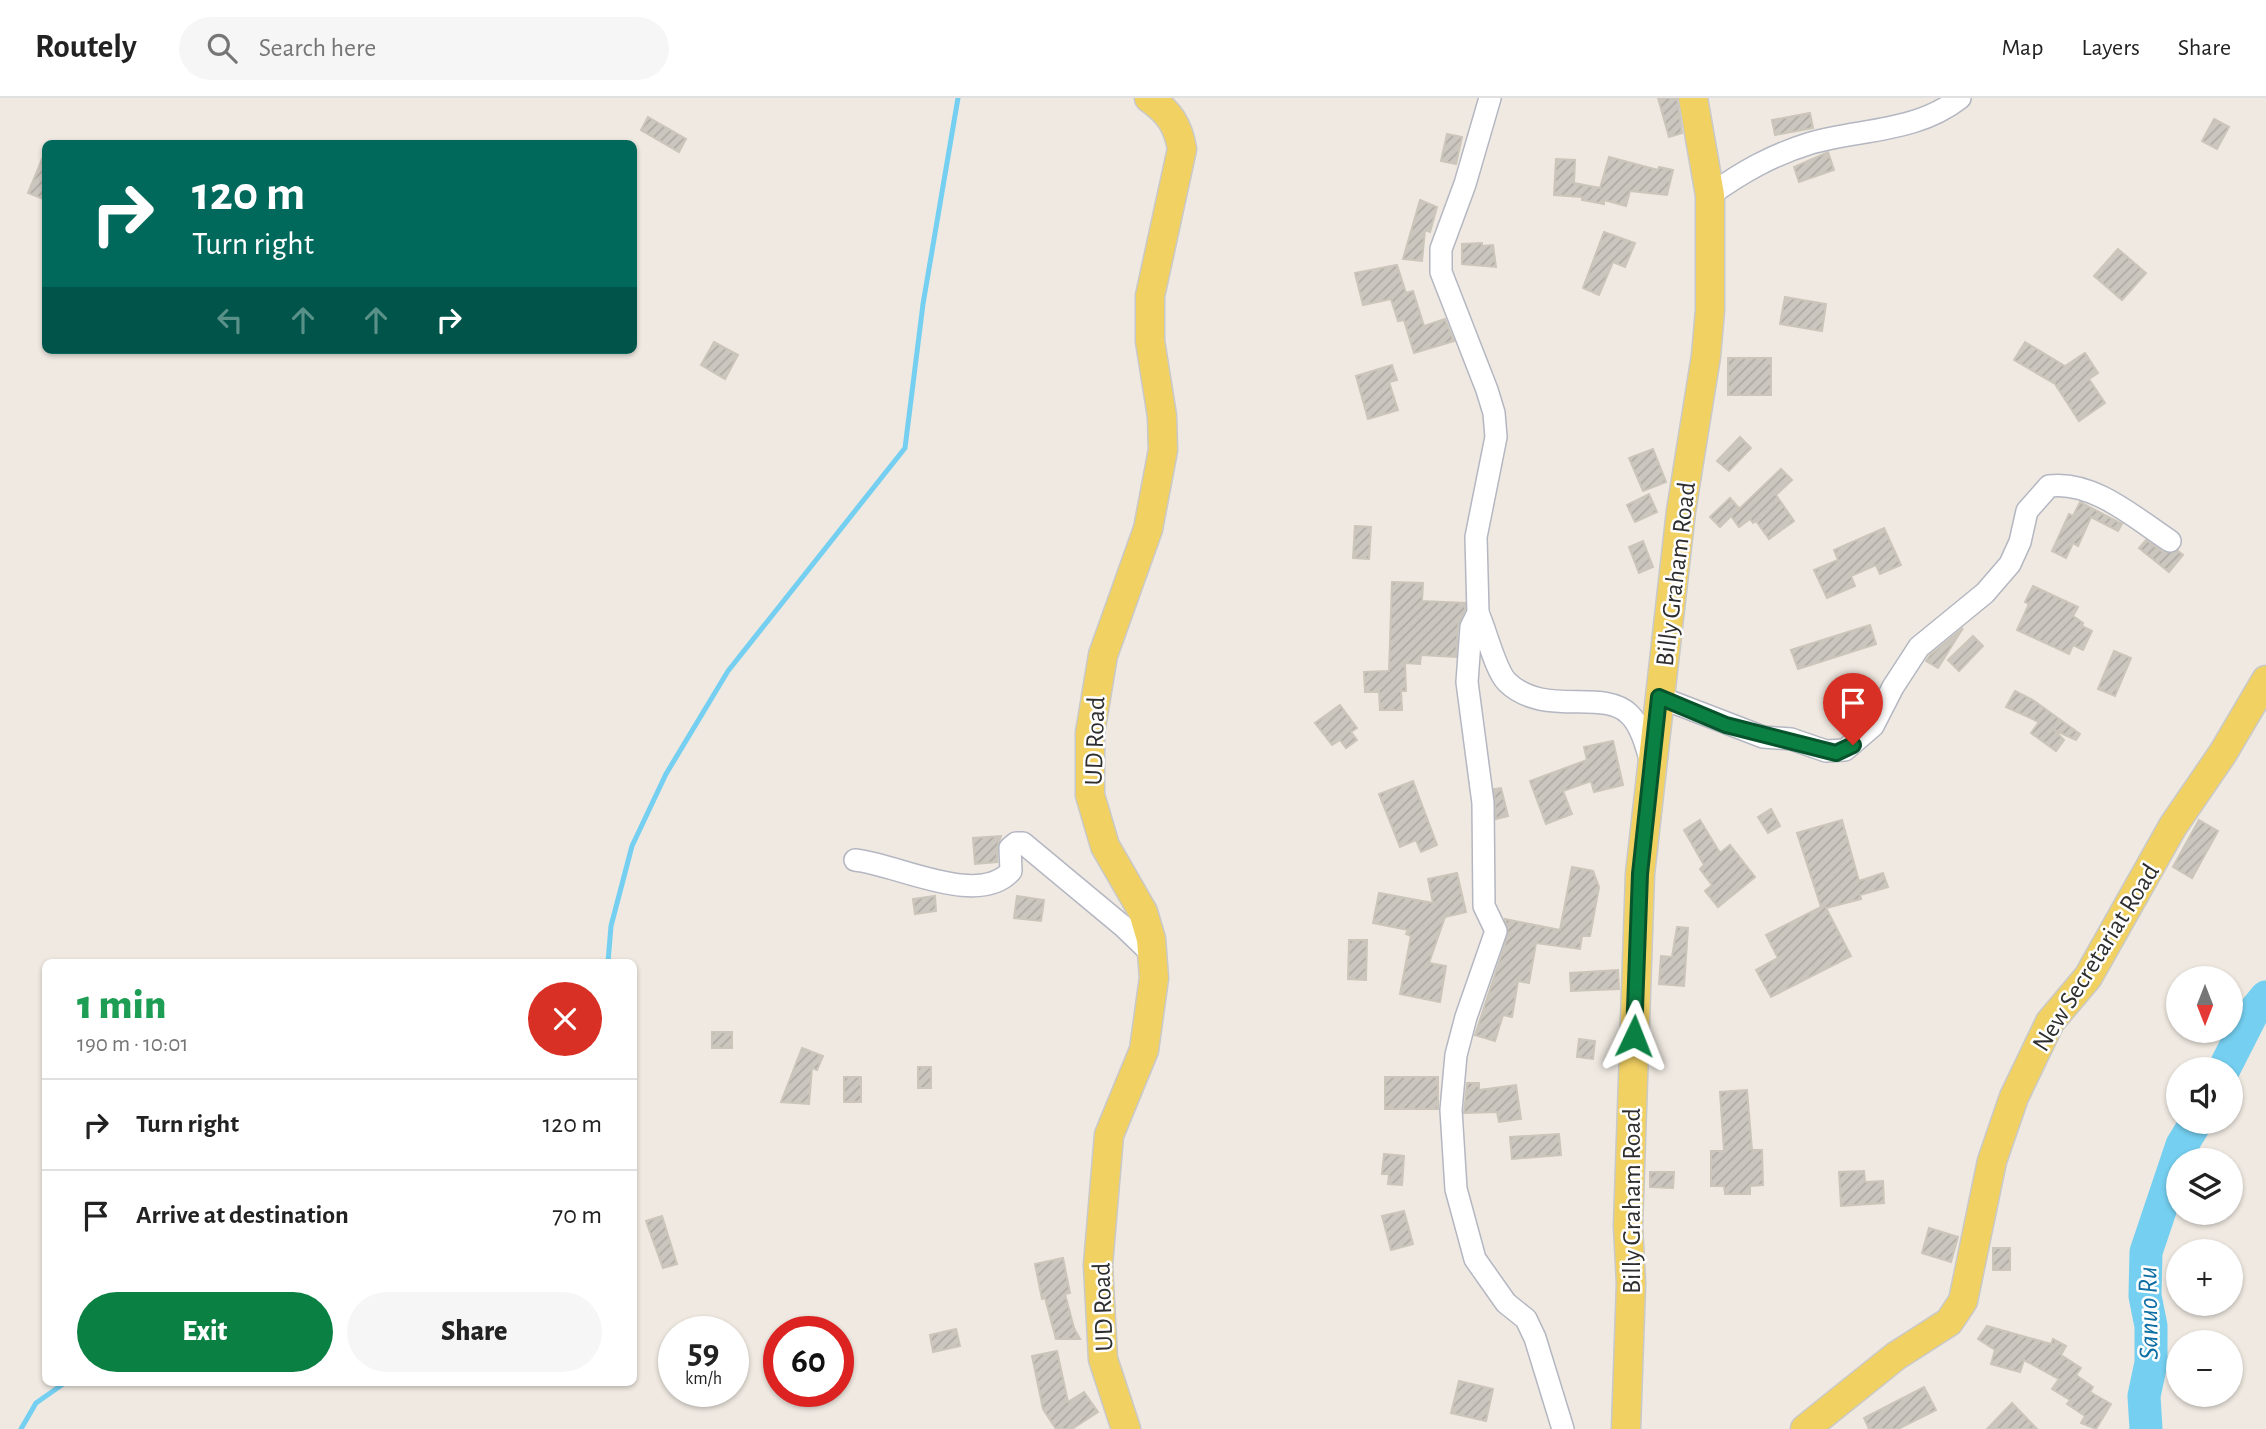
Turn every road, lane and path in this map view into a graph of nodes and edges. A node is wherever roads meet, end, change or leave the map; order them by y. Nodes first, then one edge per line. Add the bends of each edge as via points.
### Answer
1 (1149, 98) edge
2 (1490, 98) edge
3 (1693, 98) edge
4 (1960, 98) edge
5 (1710, 195) junction
6 (2170, 541) dead end
7 (1478, 613) junction
8 (2266, 680) edge
9 (1659, 697) junction
10 (1652, 765) junction
11 (855, 860) dead end
12 (1152, 954) junction
13 (1126, 1429) edge
14 (1563, 1429) edge
15 (1626, 1429) edge
16 (1805, 1429) edge

1 - 12 main road, UD Road via 1178,127 1182,149 1150,296 1150,341 1163,450 1148,529 1094,690 1088,760 1090,795 1105,846 1143,912
2 - 7 street via 1441,248 1441,272 1494,414 1494,450 1476,537
3 - 5 main road, Billy Graham Road
4 - 5 street via 1906,124 1812,143 1769,157
5 - 9 main road, Billy Graham Road via 1706,356 1681,511
6 - 9 street via 2101,496 2066,484 2049,486 2027,511 2010,564 1986,593 1919,647 1873,726 1844,750 1826,751 1791,739 1763,737
7 - 10 street via 1505,681 1526,696 1616,706 1630,714
7 - 14 street via 1471,627 1467,682 1483,803 1484,906 1496,931 1456,1055 1451,1151 1475,1259 1506,1303 1526,1319
8 - 16 main road, New Secretariat Road via 2173,826 2088,977 2050,1022 2014,1097 1992,1161 1963,1301 1950,1322 1896,1356
9 - 10 main road, Billy Graham Road
10 - 15 main road, Billy Graham Road via 1640,874
11 - 12 street via 960,886 990,885 1011,871 1010,848 1024,844
12 - 13 main road, UD Road via 1154,978 1144,1050 1109,1135 1098,1265 1103,1359

